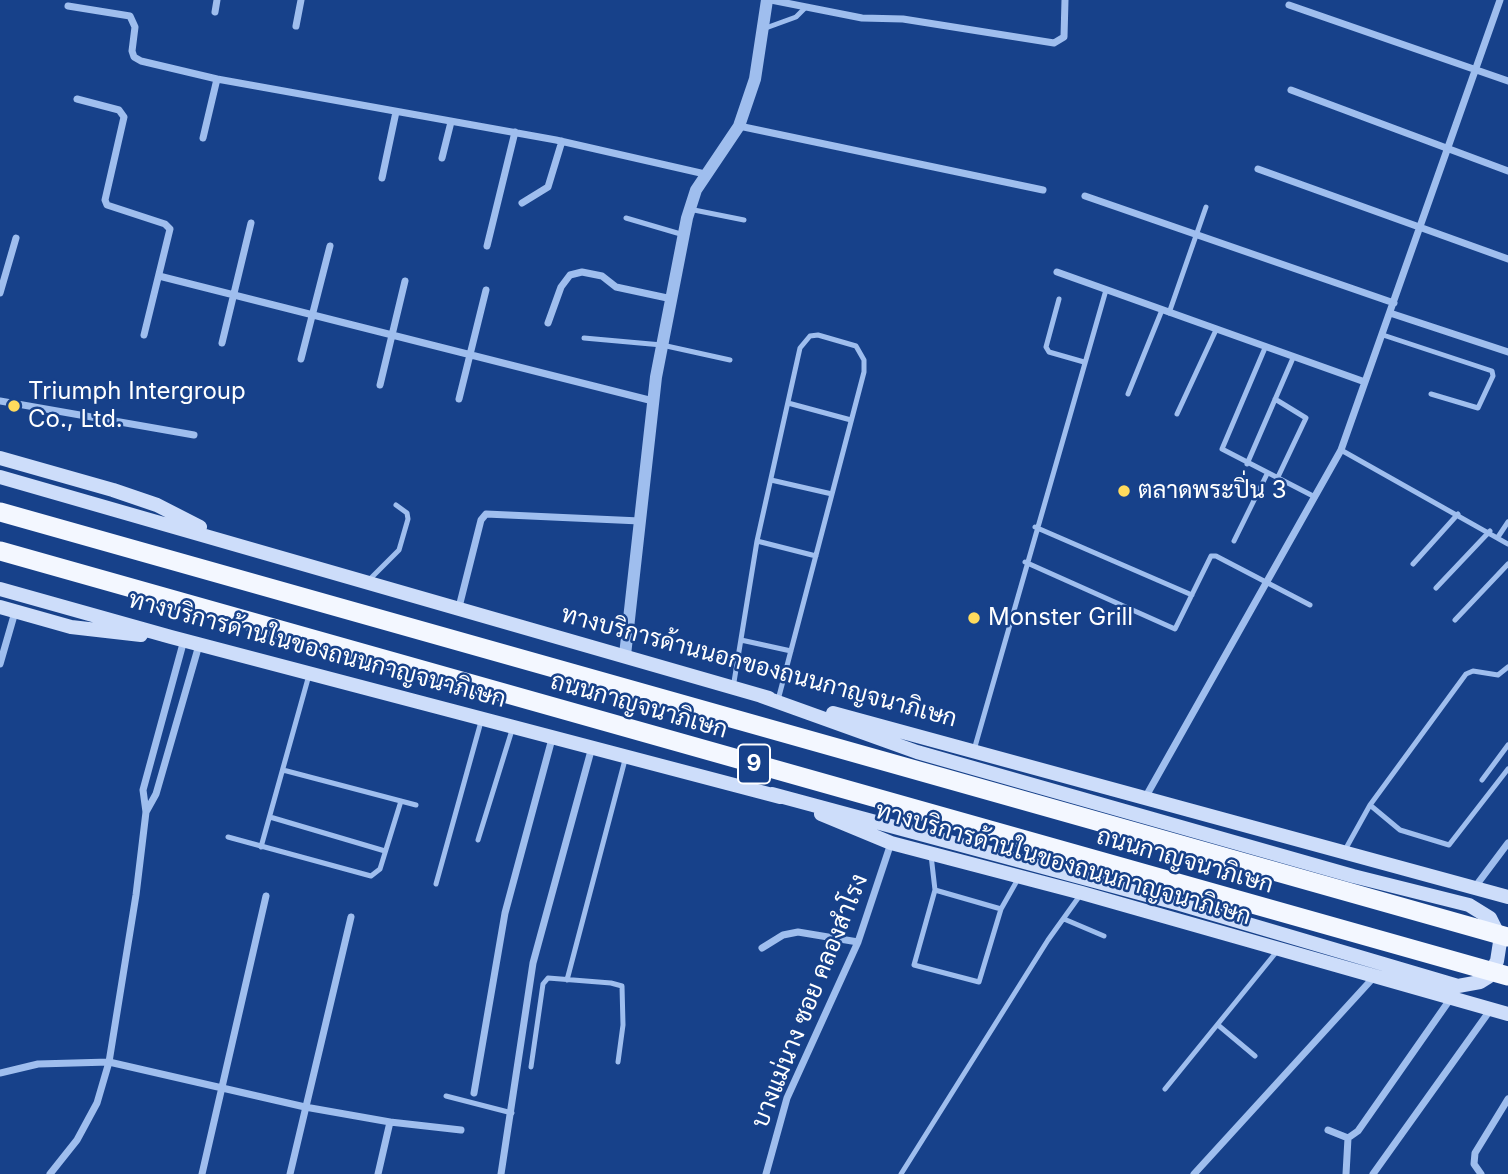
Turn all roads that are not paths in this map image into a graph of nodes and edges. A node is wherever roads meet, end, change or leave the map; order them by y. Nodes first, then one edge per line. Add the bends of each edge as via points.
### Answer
1 (217, 0) edge
2 (301, 0) edge
3 (769, 0) edge
4 (1065, 0) edge
5 (1500, 0) edge
6 (1289, 5) dead end
7 (68, 6) dead end
8 (806, 8) junction
9 (215, 12) dead end
10 (296, 26) dead end
11 (763, 29) junction
12 (1478, 69) junction
13 (217, 79) junction
14 (1508, 81) edge
15 (1291, 90) dead end
16 (78, 99) dead end
17 (396, 112) junction
18 (451, 122) junction
19 (739, 126) junction
20 (515, 132) junction
21 (203, 138) dead end
22 (562, 141) junction
23 (1447, 148) junction
24 (442, 158) dead end
25 (1258, 169) dead end
26 (1508, 171) edge
27 (705, 174) junction
28 (382, 178) dead end
29 (1043, 190) dead end
30 (1085, 197) dead end
31 (522, 203) dead end
32 (1206, 207) dead end
33 (689, 209) junction
34 (626, 218) dead end
35 (744, 220) dead end
36 (251, 223) dead end
37 (1420, 228) junction
38 (1196, 234) junction
39 (684, 235) junction
40 (16, 238) dead end
41 (330, 246) dead end
42 (487, 246) dead end
43 (1508, 259) edge
44 (1057, 272) dead end
45 (159, 276) junction
46 (405, 281) dead end
47 (486, 290) dead end
48 (1106, 290) junction
49 (0, 293) edge
50 (234, 294) junction
51 (672, 299) junction
52 (1059, 299) dead end
53 (1394, 303) junction
54 (1165, 311) junction
55 (1390, 313) junction
56 (312, 315) junction
57 (548, 323) dead end
58 (1216, 330) junction
59 (144, 335) dead end
60 (1383, 335) junction
61 (392, 337) junction
62 (584, 338) dead end
63 (222, 343) dead end
64 (662, 345) junction
65 (1265, 348) junction
66 (1508, 352) edge
67 (470, 355) junction
68 (1293, 358) junction
69 (301, 359) dead end
70 (730, 360) dead end
71 (1084, 362) junction
72 (1365, 382) junction
73 (380, 385) dead end
74 (1128, 394) dead end
75 (1431, 394) dead end
76 (459, 399) dead end
77 (1275, 399) junction
78 (0, 401) edge
79 (653, 401) junction
80 (788, 403) junction
81 (1177, 414) dead end
82 (851, 420) junction
83 (194, 435) dead end
84 (1341, 450) junction
85 (0, 458) edge
86 (1247, 464) junction
87 (1267, 474) junction
88 (0, 477) edge
89 (1277, 479) junction
90 (771, 480) junction
91 (832, 494) junction
92 (1315, 498) junction
93 (396, 505) dead end
94 (0, 512) edge
95 (1458, 514) junction
96 (640, 521) junction
97 (1508, 522) edge
98 (1035, 527) junction
99 (1490, 531) junction
100 (1498, 537) junction
101 (757, 541) junction
102 (1234, 541) dead end
103 (231, 542) junction
104 (1508, 544) edge
105 (0, 551) edge
106 (816, 556) junction
107 (1025, 562) junction
108 (1413, 564) dead end
109 (1508, 564) edge
110 (368, 580) junction
111 (1267, 582) junction
112 (1436, 588) dead end
113 (0, 589) edge
114 (1192, 595) junction
115 (1310, 606) dead end
116 (0, 607) edge
117 (459, 607) junction
118 (15, 611) junction
119 (1455, 620) dead end
120 (177, 639) junction
121 (741, 640) junction
122 (200, 645) junction
123 (791, 651) junction
124 (625, 655) junction
125 (0, 664) edge
126 (1508, 667) edge
127 (310, 672) junction
128 (733, 688) junction
129 (761, 696) junction
130 (778, 700) junction
131 (482, 716) junction
132 (514, 725) junction
133 (553, 735) junction
134 (1508, 745) edge
135 (593, 746) junction
136 (974, 750) junction
137 (626, 756) junction
138 (1508, 769) edge
139 (284, 770) junction
140 (1482, 780) dead end
141 (772, 794) junction
142 (1144, 798) junction
143 (401, 801) junction
144 (416, 805) dead end
145 (1370, 805) junction
146 (146, 813) junction
147 (270, 817) junction
148 (229, 837) dead end
149 (478, 840) dead end
150 (1508, 842) edge
151 (891, 843) junction
152 (261, 846) junction
153 (386, 851) junction
154 (930, 853) junction
155 (1343, 853) junction
156 (1020, 876) junction
157 (436, 884) dead end
158 (1475, 888) junction
159 (935, 890) junction
160 (1082, 893) junction
161 (266, 896) dead end
162 (1508, 897) edge
163 (1000, 909) junction
164 (351, 917) dead end
165 (1064, 919) junction
166 (1104, 936) dead end
167 (1508, 937) edge
168 (858, 942) junction
169 (762, 948) dead end
170 (1279, 949) junction
171 (1374, 976) junction
172 (1508, 976) edge
173 (567, 980) junction
174 (1451, 998) junction
175 (1492, 1009) junction
176 (1508, 1014) edge
177 (1218, 1025) junction
178 (1255, 1056) dead end
179 (109, 1062) junction
180 (618, 1062) dead end
181 (531, 1067) dead end
182 (0, 1073) edge
183 (221, 1087) junction
184 (1165, 1089) dead end
185 (474, 1093) dead end
186 (446, 1096) dead end
187 (1508, 1099) edge
188 (305, 1107) junction
189 (512, 1113) junction
190 (390, 1122) junction
191 (461, 1130) dead end
192 (1328, 1130) dead end
193 (1348, 1138) junction
194 (50, 1174) edge
195 (202, 1174) edge
196 (290, 1174) edge
197 (378, 1174) edge
198 (501, 1174) edge
199 (766, 1174) edge
200 (901, 1174) edge
201 (1194, 1174) edge
202 (1346, 1174) edge
203 (1373, 1174) edge
204 (1481, 1174) edge

1 - 9 street
2 - 10 street
3 - 8 street
3 - 11 street
4 - 8 street via 1064,37 1054,43
5 - 12 street
6 - 12 street
7 - 13 street via 130,16 135,27 134,57
8 - 11 lane via 796,17
11 - 19 street via 755,79
12 - 14 street
12 - 23 street
13 - 17 street
13 - 21 street
15 - 23 street
16 - 45 street via 122,113 105,200 112,208 170,229
17 - 18 street
17 - 28 street
18 - 20 street
18 - 24 street
19 - 27 street
19 - 29 street
20 - 22 street
20 - 42 street
22 - 27 street
22 - 31 street via 548,187
23 - 26 street
23 - 37 street
25 - 37 street
27 - 33 street
30 - 38 street
32 - 38 lane
33 - 35 lane
33 - 39 street
34 - 39 lane
36 - 50 street
37 - 43 street
37 - 53 street
38 - 53 street
38 - 54 lane
39 - 51 street
40 - 49 street
41 - 56 street
44 - 48 street
45 - 50 street
45 - 59 street
46 - 61 street
47 - 67 street
48 - 54 street
48 - 71 lane
50 - 56 street
50 - 63 street
51 - 57 street via 616,287 603,276 582,272 570,275 561,287
51 - 64 street
52 - 71 lane via 1046,347 1049,352
53 - 55 street
54 - 58 street
54 - 74 lane
55 - 60 street
55 - 66 street
56 - 61 street
56 - 69 street
58 - 65 street
58 - 81 lane
60 - 72 street
60 - 75 lane via 1492,371 1478,408
61 - 67 street
61 - 73 street
62 - 64 lane
64 - 70 lane
64 - 79 street
65 - 68 street
65 - 86 lane via 1223,445 1224,452
67 - 76 street
67 - 79 street
68 - 72 street
68 - 77 lane
71 - 98 lane
72 - 84 street
77 - 86 lane
77 - 89 lane via 1306,418
78 - 83 street
79 - 96 street
80 - 82 lane
80 - 82 lane via 800,348 810,336 818,335 856,346 861,352 864,372
80 - 90 lane
82 - 91 lane
84 - 92 street
84 - 95 lane
85 - 103 main road via 146,501
86 - 87 lane
87 - 89 lane
87 - 102 lane
88 - 103 main road, ทางบริการด้านนอกของถนนกาญจนาภิเษก
89 - 92 lane
90 - 91 lane
90 - 101 lane
91 - 106 lane
92 - 111 street
93 - 110 lane via 408,519 399,550
94 - 167 highway, ถนนกาญจนาภิเษก / 9
95 - 99 lane
95 - 108 lane
96 - 117 street via 486,514
96 - 124 street
97 - 100 lane
98 - 107 lane
98 - 114 lane
99 - 100 lane
99 - 112 lane
100 - 104 lane
101 - 106 lane
101 - 121 lane
103 - 110 main road, ทางบริการด้านนอกของถนนกาญจนาภิเษก
105 - 172 highway, ถนนกาญจนาภิเษก / 9
106 - 123 lane
107 - 114 lane via 1175,629
107 - 136 lane
109 - 119 lane
110 - 117 main road, ทางบริการด้านนอกของถนนกาญจนาภิเษก
111 - 114 lane via 1210,556
111 - 115 lane
111 - 142 street
113 - 120 main road, ทางบริการด้านในของถนนกาญจนาภิเษก
116 - 118 main road
117 - 124 main road, ทางบริการด้านนอกของถนนกาญจนาภิเษก
118 - 120 main road via 88,630
118 - 125 street
120 - 122 main road, ทางบริการด้านในของถนนกาญจนาภิเษก
120 - 146 street via 143,790
121 - 123 lane
121 - 128 lane
122 - 127 main road, ทางบริการด้านในของถนนกาญจนาภิเษก
122 - 146 street via 156,794
123 - 130 lane
124 - 128 main road, ทางบริการด้านนอกของถนนกาญจนาภิเษก
126 - 145 lane via 1498,675 1466,674
127 - 131 main road, ทางบริการด้านในของถนนกาญจนาภิเษก
127 - 139 lane
128 - 129 main road, ทางบริการด้านนอกของถนนกาญจนาภิเษก
129 - 130 main road, ทางบริการด้านนอกของถนนกาญจนาภิเษก
129 - 141 main road via 917,752 1469,905 1490,918 1497,932 1497,961 1480,982 1458,986 1180,904
130 - 136 main road, ทางบริการด้านนอกของถนนกาญจนาภิเษก
131 - 132 main road, ทางบริการด้านในของถนนกาญจนาภิเษก
131 - 157 lane
132 - 133 main road, ทางบริการด้านในของถนนกาญจนาภิเษก
132 - 149 lane
133 - 135 main road, ทางบริการด้านในของถนนกาญจนาภิเษก
133 - 185 street via 505,913
134 - 140 lane
135 - 137 main road, ทางบริการด้านในของถนนกาญจนาภิเษก
135 - 189 street via 533,963
136 - 142 main road, ทางบริการด้านนอกของถนนกาญจนาภิเษก
137 - 141 main road, ทางบริการด้านในของถนนกาญจนาภิเษก
137 - 173 lane
138 - 145 lane via 1449,845 1401,830
139 - 143 lane
139 - 147 lane
141 - 151 main road, ทางบริการด้านในของถนนกาญจนาภิเษก
142 - 155 main road, ทางบริการด้านนอกของถนนกาญจนาภิเษก
143 - 144 lane
143 - 153 lane
145 - 155 lane
146 - 179 street
147 - 152 lane
147 - 153 lane
148 - 152 lane
150 - 158 street
151 - 154 main road, ทางบริการด้านในของถนนกาญจนาภิเษก
151 - 168 street, บางแม่นาง ซอย คลองสำโรง
152 - 153 lane via 371,877 380,869
154 - 156 main road, ทางบริการด้านในของถนนกาญจนาภิเษก
154 - 159 lane
155 - 158 main road, ทางบริการด้านนอกของถนนกาญจนาภิเษก
156 - 160 main road, ทางบริการด้านในของถนนกาญจนาภิเษก
156 - 163 lane
158 - 162 main road, ทางบริการด้านนอกของถนนกาญจนาภิเษก
159 - 163 lane
159 - 163 lane via 914,965 979,982
160 - 165 lane
160 - 170 main road, ทางบริการด้านในของถนนกาญจนาภิเษก
161 - 183 street
164 - 188 street
165 - 166 lane
165 - 200 lane
168 - 169 street via 798,932
168 - 199 street, บางแม่นาง ซอย คลองสำโรง via 787,1098
170 - 171 main road, ทางบริการด้านในของถนนกาญจนาภิเษก
170 - 177 lane
171 - 174 main road, ทางบริการด้านในของถนนกาญจนาภิเษก
171 - 201 street
173 - 180 lane via 622,986
173 - 181 lane via 548,978 543,984
174 - 175 main road, ทางบริการด้านในของถนนกาญจนาภิเษก
174 - 193 street via 1366,1122
175 - 176 main road, ทางบริการด้านในของถนนกาญจนาภิเษก
175 - 203 street
177 - 178 lane
177 - 184 lane
179 - 182 street via 38,1064
179 - 183 street
179 - 194 street via 97,1103 77,1140
183 - 188 street
183 - 195 street
186 - 189 lane
187 - 204 street via 1475,1153 1474,1164
188 - 190 street
188 - 196 street
189 - 198 street
190 - 191 street
190 - 197 street
192 - 193 street
193 - 202 street

